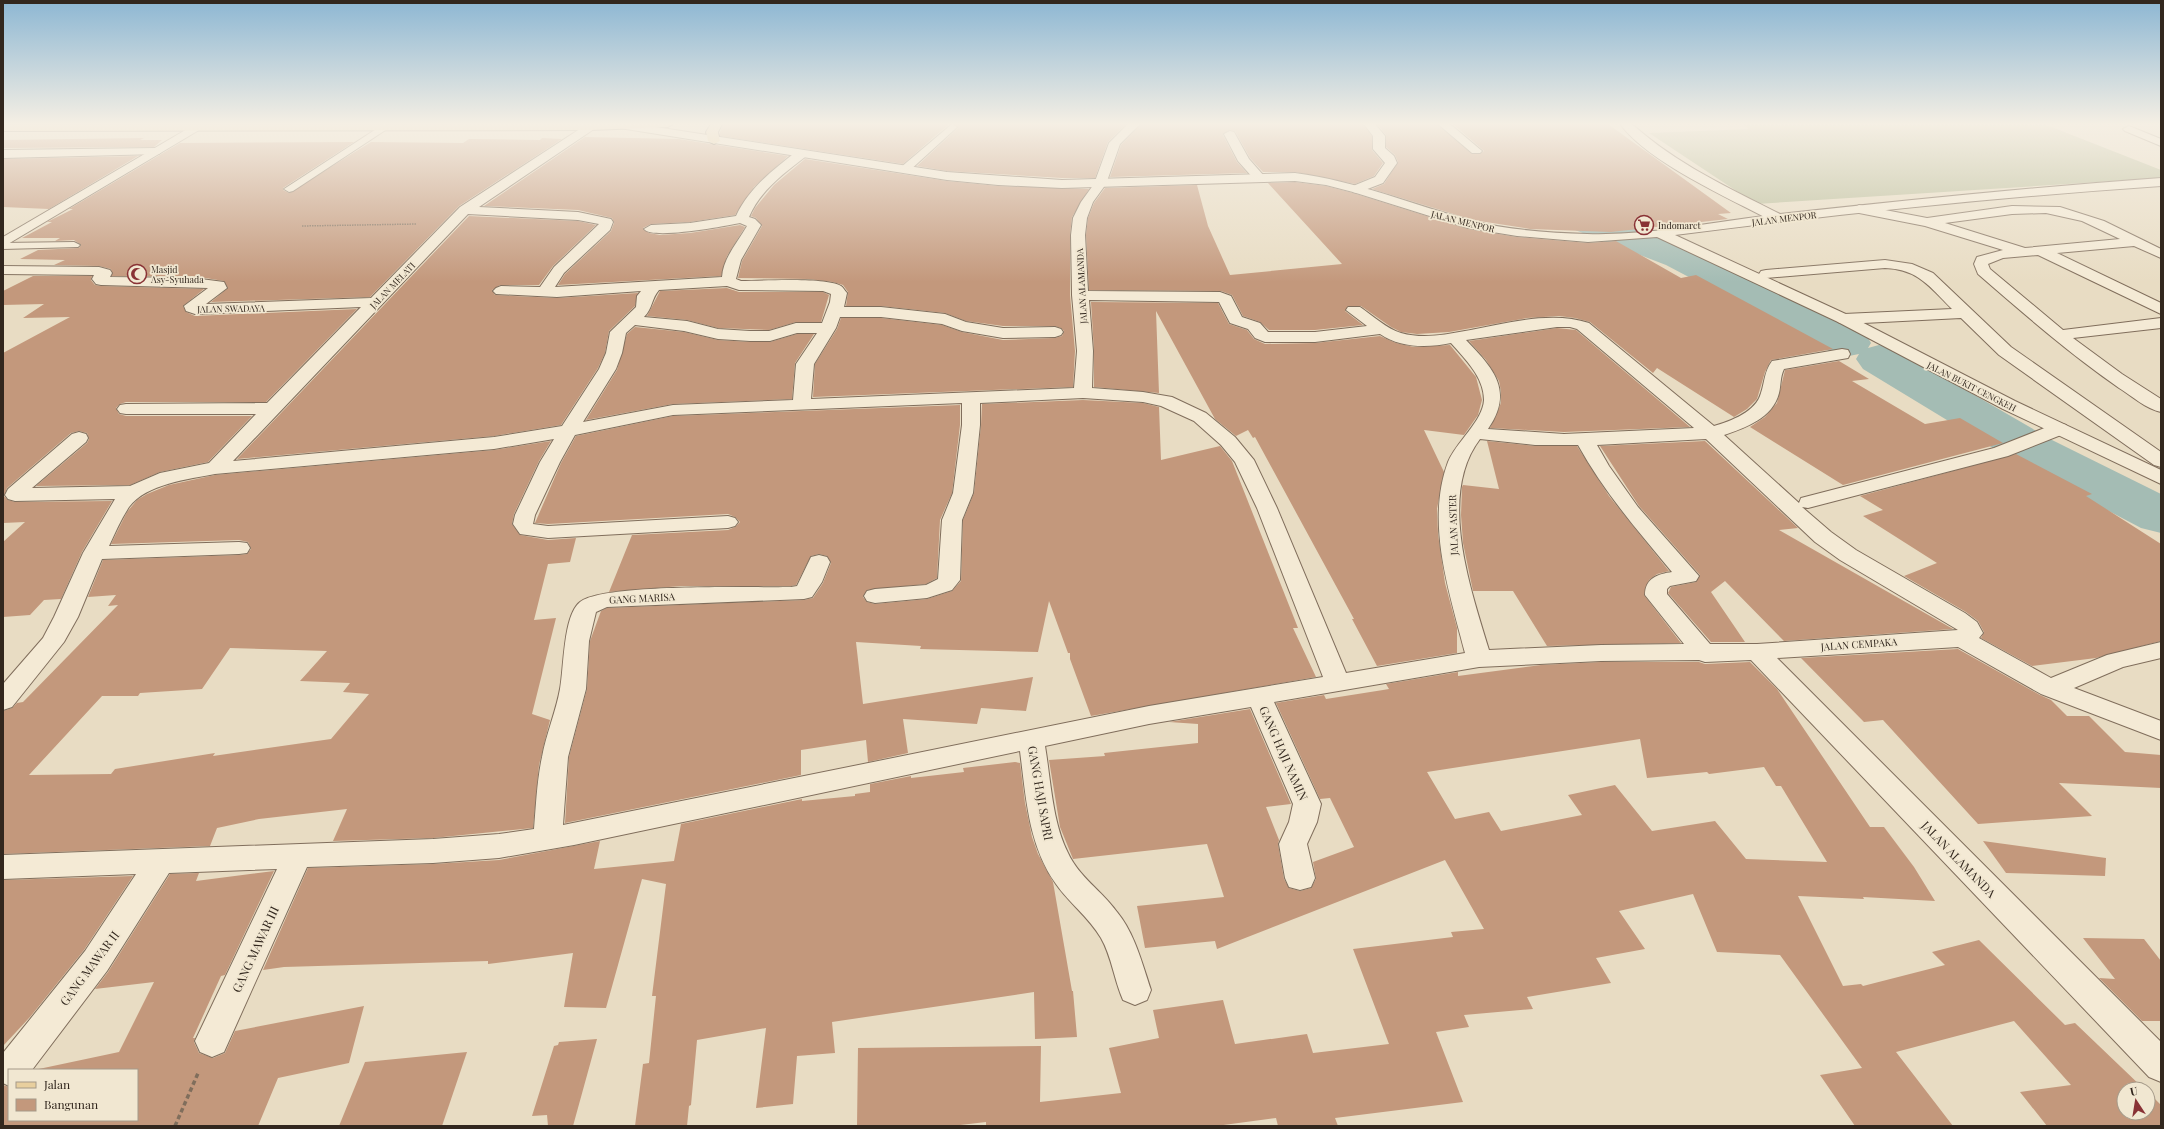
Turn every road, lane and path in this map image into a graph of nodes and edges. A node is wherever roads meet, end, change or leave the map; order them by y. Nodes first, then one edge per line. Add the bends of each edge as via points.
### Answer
1 (115, 177) edge
2 (308, 177) edge
3 (515, 177) edge
4 (772, 177) edge
5 (961, 177) edge
6 (1103, 177) edge
7 (1244, 177) edge
8 (1276, 177) edge
9 (1381, 177) edge
10 (1700, 177) edge
11 (2161, 182) edge
12 (1100, 184) junction
13 (289, 189) dead end
14 (1357, 189) junction
15 (1859, 209) junction
16 (465, 210) junction
17 (741, 218) junction
18 (1777, 218) junction
19 (1927, 222) junction
20 (450, 223) junction
21 (302, 226) dead end
22 (651, 229) dead end
23 (1686, 230) junction
24 (1659, 234) junction
25 (2136, 242) junction
26 (3, 245) edge
27 (74, 246) dead end
28 (2040, 250) junction
29 (2023, 251) junction
30 (2161, 254) edge
31 (3, 270) edge
32 (1766, 274) junction
33 (729, 281) junction
34 (654, 286) junction
35 (501, 291) dead end
36 (1784, 291) junction
37 (544, 292) junction
38 (1080, 295) junction
39 (375, 302) junction
40 (2161, 308) edge
41 (1354, 310) dead end
42 (834, 312) junction
43 (1964, 313) junction
44 (1844, 319) junction
45 (630, 320) junction
46 (2161, 323) edge
47 (828, 328) junction
48 (1383, 329) junction
49 (1054, 332) dead end
50 (2058, 335) junction
51 (1455, 338) junction
52 (1842, 354) dead end
53 (2161, 388) edge
54 (2133, 390) junction
55 (1083, 393) junction
56 (971, 399) junction
57 (802, 404) junction
58 (2161, 407) edge
59 (271, 408) junction
60 (126, 409) dead end
61 (2059, 429) junction
62 (568, 431) junction
63 (1477, 433) junction
64 (1711, 433) junction
65 (79, 438) dead end
66 (1584, 438) junction
67 (2161, 461) edge
68 (215, 468) junction
69 (2161, 478) edge
70 (133, 492) junction
71 (1808, 502) dead end
72 (728, 522) dead end
73 (239, 548) dead end
74 (94, 553) junction
75 (819, 562) dead end
76 (875, 596) dead end
77 (1962, 639) junction
78 (2161, 650) edge
79 (1757, 652) junction
80 (1705, 654) junction
81 (1478, 659) junction
82 (1338, 684) junction
83 (2050, 688) junction
84 (1259, 697) junction
85 (3, 701) edge
86 (2161, 731) edge
87 (1031, 739) junction
88 (546, 838) junction
89 (298, 856) junction
90 (161, 861) junction
91 (3, 867) edge
92 (1300, 878) dead end
93 (1135, 990) dead end
94 (212, 1041) joint
95 (2160, 1064) edge
96 (12, 1069) edge
97 (175, 1126) edge

1 - 26 street
2 - 13 lane
3 - 16 street, JALAN MELATI
4 - 17 street
5 - 12 street, JALAN MENPOR via 998,181
6 - 12 street, JALAN ALAMANDA
7 - 12 street, JALAN MENPOR
8 - 14 street, JALAN MENPOR via 1310,178
9 - 14 street
10 - 18 street
11 - 15 street, JALAN MENPOR via 2059,189
12 - 38 street, JALAN ALAMANDA via 1087,202 1080,218
14 - 24 street, JALAN MENPOR via 1449,219 1490,228 1566,237 1609,238
15 - 18 street, JALAN MENPOR
15 - 19 street
16 - 20 street, JALAN MELATI
16 - 37 street via 578,216 606,222 605,228 559,270
17 - 22 street via 690,227
17 - 33 street via 754,225 735,257
18 - 23 street, JALAN MENPOR
19 - 25 street via 2049,209 2094,222
19 - 29 street
20 - 21 path
20 - 39 street, JALAN MELATI
23 - 24 street, JALAN MENPOR
23 - 32 street, JALAN BUKIT CENGKEH
24 - 36 street, JALAN BUKIT CENGKEH
25 - 28 street
25 - 30 street
26 - 27 lane
28 - 29 street
28 - 40 street
29 - 50 street via 1982,260 1983,271
31 - 39 street, JALAN SWADAYA via 99,271 105,273 99,279 101,281 192,282 220,286 192,306 195,309
32 - 36 street, JALAN BUKIT CENGKEH
32 - 43 street via 1898,264 1925,274
33 - 34 street
33 - 42 street via 739,285 824,286 835,289 839,293
34 - 37 street
34 - 45 street via 644,296 644,309
35 - 37 street
36 - 44 street, JALAN BUKIT CENGKEH
38 - 48 street via 1220,297 1226,299 1236,320 1254,326 1265,337 1315,337
38 - 55 street, JALAN ALAMANDA via 1085,351
39 - 59 street, JALAN MELATI
41 - 48 street
42 - 47 street
42 - 49 street via 881,312 945,319 962,326 1003,333
43 - 44 street
43 - 67 street via 1994,342
44 - 61 street, JALAN BUKIT CENGKEH
45 - 47 street via 687,326 718,334 750,336 770,336 796,328
45 - 62 street via 618,332 607,370
46 - 50 street
47 - 57 street via 805,364
48 - 51 street via 1396,338 1407,340
50 - 54 street
51 - 63 street, JALAN ASTER via 1480,366 1492,392 1490,411
51 - 64 street via 1544,323 1579,324
52 - 64 street via 1778,365 1773,370 1769,397 1760,409 1729,428
53 - 54 street
54 - 58 street
55 - 56 street
55 - 82 street via 1143,396 1166,401 1200,416 1228,440 1244,460 1267,508
56 - 57 street
56 - 76 street via 971,425 963,493 952,520 949,580 944,587
57 - 62 street via 673,410
59 - 60 street
59 - 68 street, JALAN MELATI
61 - 69 street, JALAN BUKIT CENGKEH
61 - 71 street via 2002,452
62 - 68 street via 494,443
62 - 72 street via 525,515 523,524 527,530 563,532
63 - 66 street via 1504,438
63 - 81 street, JALAN ASTER via 1468,443 1456,467 1452,484 1451,513 1455,568
64 - 66 street
64 - 77 street via 1823,537 1969,626 1971,633
65 - 70 street via 15,495
66 - 80 street via 1600,467 1631,511 1688,576 1663,580 1656,588 1656,595
68 - 70 street via 167,477
70 - 74 street via 121,504
73 - 74 street
74 - 85 street via 66,618 52,642
75 - 88 street, GANG MARISA via 804,592 603,600 588,607 584,612 577,641 573,689 555,757
77 - 79 street, JALAN CEMPAKA
77 - 83 street
78 - 83 street via 2116,661
79 - 80 street, JALAN CEMPAKA
79 - 95 street, JALAN ALAMANDA
80 - 81 street, JALAN CEMPAKA via 1601,653
81 - 82 street, JALAN CEMPAKA
82 - 84 street, JALAN CEMPAKA
83 - 86 street
84 - 87 street, JALAN CEMPAKA via 1149,715
84 - 92 street, GANG HAJI NAMIN via 1307,804 1293,844
87 - 88 street, JALAN CEMPAKA
87 - 93 street, GANG HAJI SAPRI via 1046,826 1056,861 1106,921 1118,944
88 - 89 street, JALAN CEMPAKA via 500,846 448,850
89 - 90 street, JALAN CEMPAKA
89 - 94 street, GANG MAWAR III
90 - 91 street, JALAN CEMPAKA
90 - 96 street, GANG MAWAR II via 96,961
94 - 97 path

